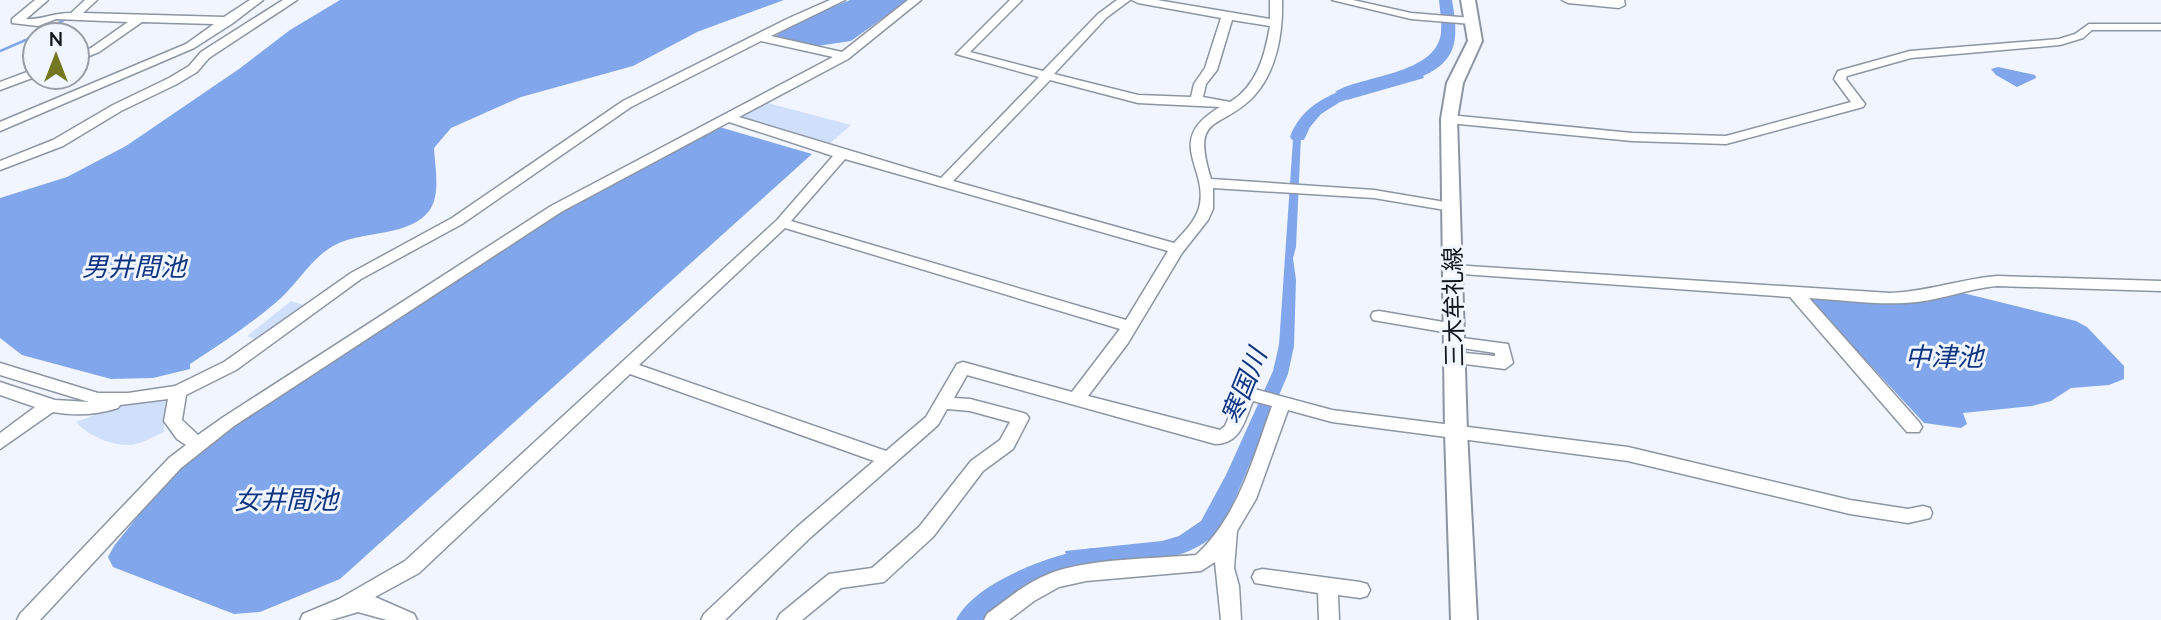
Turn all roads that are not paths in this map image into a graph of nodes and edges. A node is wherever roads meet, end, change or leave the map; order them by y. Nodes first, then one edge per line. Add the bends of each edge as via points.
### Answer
1 (42, 0) edge
2 (91, 0) edge
3 (257, 0) edge
4 (291, 0) edge
5 (839, 0) edge
6 (915, 0) edge
7 (1016, 0) edge
8 (1124, 0) edge
9 (1138, 0) edge
10 (1276, 0) edge
11 (1338, 0) edge
12 (1468, 0) edge
13 (1568, 0) edge
14 (1618, 0) edge
15 (74, 16) junction
16 (1227, 16) junction
17 (139, 19) junction
18 (229, 21) junction
19 (1465, 21) junction
20 (1277, 24) junction
21 (2161, 27) edge
22 (761, 37) junction
23 (91, 52) edge
24 (844, 56) junction
25 (118, 77) junction
26 (1046, 77) junction
27 (21, 78) edge
28 (0, 86) edge
29 (151, 90) junction
30 (1197, 101) junction
31 (1232, 106) junction
32 (727, 117) junction
33 (1449, 119) junction
34 (0, 127) edge
35 (842, 154) junction
36 (0, 166) edge
37 (943, 183) junction
38 (1206, 183) junction
39 (1451, 207) junction
40 (782, 223) junction
41 (1177, 249) junction
42 (1453, 271) junction
43 (2161, 286) edge
44 (1794, 291) junction
45 (1379, 316) dead end
46 (1130, 327) junction
47 (1455, 343) junction
48 (627, 367) junction
49 (0, 369) edge
50 (0, 388) edge
51 (178, 392) junction
52 (128, 399) junction
53 (1076, 399) junction
54 (944, 403) junction
55 (1281, 405) junction
56 (48, 407) junction
57 (1913, 427) dead end
58 (1455, 432) junction
59 (0, 442) edge
60 (198, 444) junction
61 (889, 459) junction
62 (1923, 513) dead end
63 (1228, 530) junction
64 (1262, 577) dead end
65 (1328, 587) junction
66 (1360, 590) dead end
67 (347, 603) junction
68 (27, 620) edge
69 (310, 620) edge
70 (407, 620) edge
71 (711, 620) edge
72 (787, 620) edge
73 (994, 620) edge
74 (1231, 620) edge
75 (1328, 620) edge
76 (1464, 620) edge

1 - 15 street via 16,21 38,23 54,16
2 - 15 street
3 - 18 street
4 - 29 street via 205,55 192,69
5 - 22 street
6 - 24 street
7 - 26 street via 962,54
8 - 26 street via 1102,16
9 - 16 street
10 - 20 street
11 - 19 street
12 - 19 main road, 三木牟礼線
13 - 14 street via 1619,5
15 - 17 street
16 - 20 street
16 - 30 street via 1211,70 1196,92
17 - 18 street
17 - 23 street
18 - 25 street via 190,46
19 - 33 main road, 三木牟礼線 via 1475,41 1455,83
20 - 31 street via 1258,80 1250,93
21 - 33 street via 2089,27 2079,36 2060,41 1910,55 1855,69 1840,79 1858,104 1726,140 1632,137
22 - 24 street
22 - 51 street via 627,104 457,221 356,276 230,366
24 - 32 street
25 - 29 street
25 - 34 street
26 - 30 street via 1138,99
26 - 37 street
27 - 28 street
29 - 36 street via 58,143
30 - 31 street
31 - 38 street via 1201,131 1199,169
32 - 35 street
32 - 60 street via 556,209
33 - 39 main road, 三木牟礼線
35 - 37 street
35 - 40 street
37 - 41 street
38 - 39 street via 1392,196
38 - 41 street via 1205,213
39 - 42 main road, 三木牟礼線
40 - 46 street
40 - 48 street
41 - 46 street
42 - 44 street
42 - 47 main road, 三木牟礼線
43 - 44 street via 1997,281 1919,297 1890,298
44 - 57 street
45 - 47 street
46 - 53 street
47 - 58 main road, 三木牟礼線
48 - 61 street
48 - 67 street via 412,567
49 - 52 street via 98,399
50 - 56 street
51 - 52 street
51 - 60 street via 173,421
52 - 56 street via 89,409
53 - 54 street via 963,368
53 - 55 street via 1215,437 1224,437 1231,430 1247,393
54 - 61 street via 932,422
54 - 72 street via 1020,418 1007,444 977,467 926,532 877,576 836,580
55 - 58 street
55 - 63 street via 1247,499
56 - 59 street
58 - 62 street via 1628,454 1850,506 1908,516
58 - 76 main road, 三木牟礼線
60 - 68 street via 150,488
61 - 71 street
63 - 73 street via 1201,563 1055,580
63 - 74 street via 1223,568
64 - 65 street
65 - 66 street
65 - 75 street
67 - 69 street
67 - 70 street via 368,602

